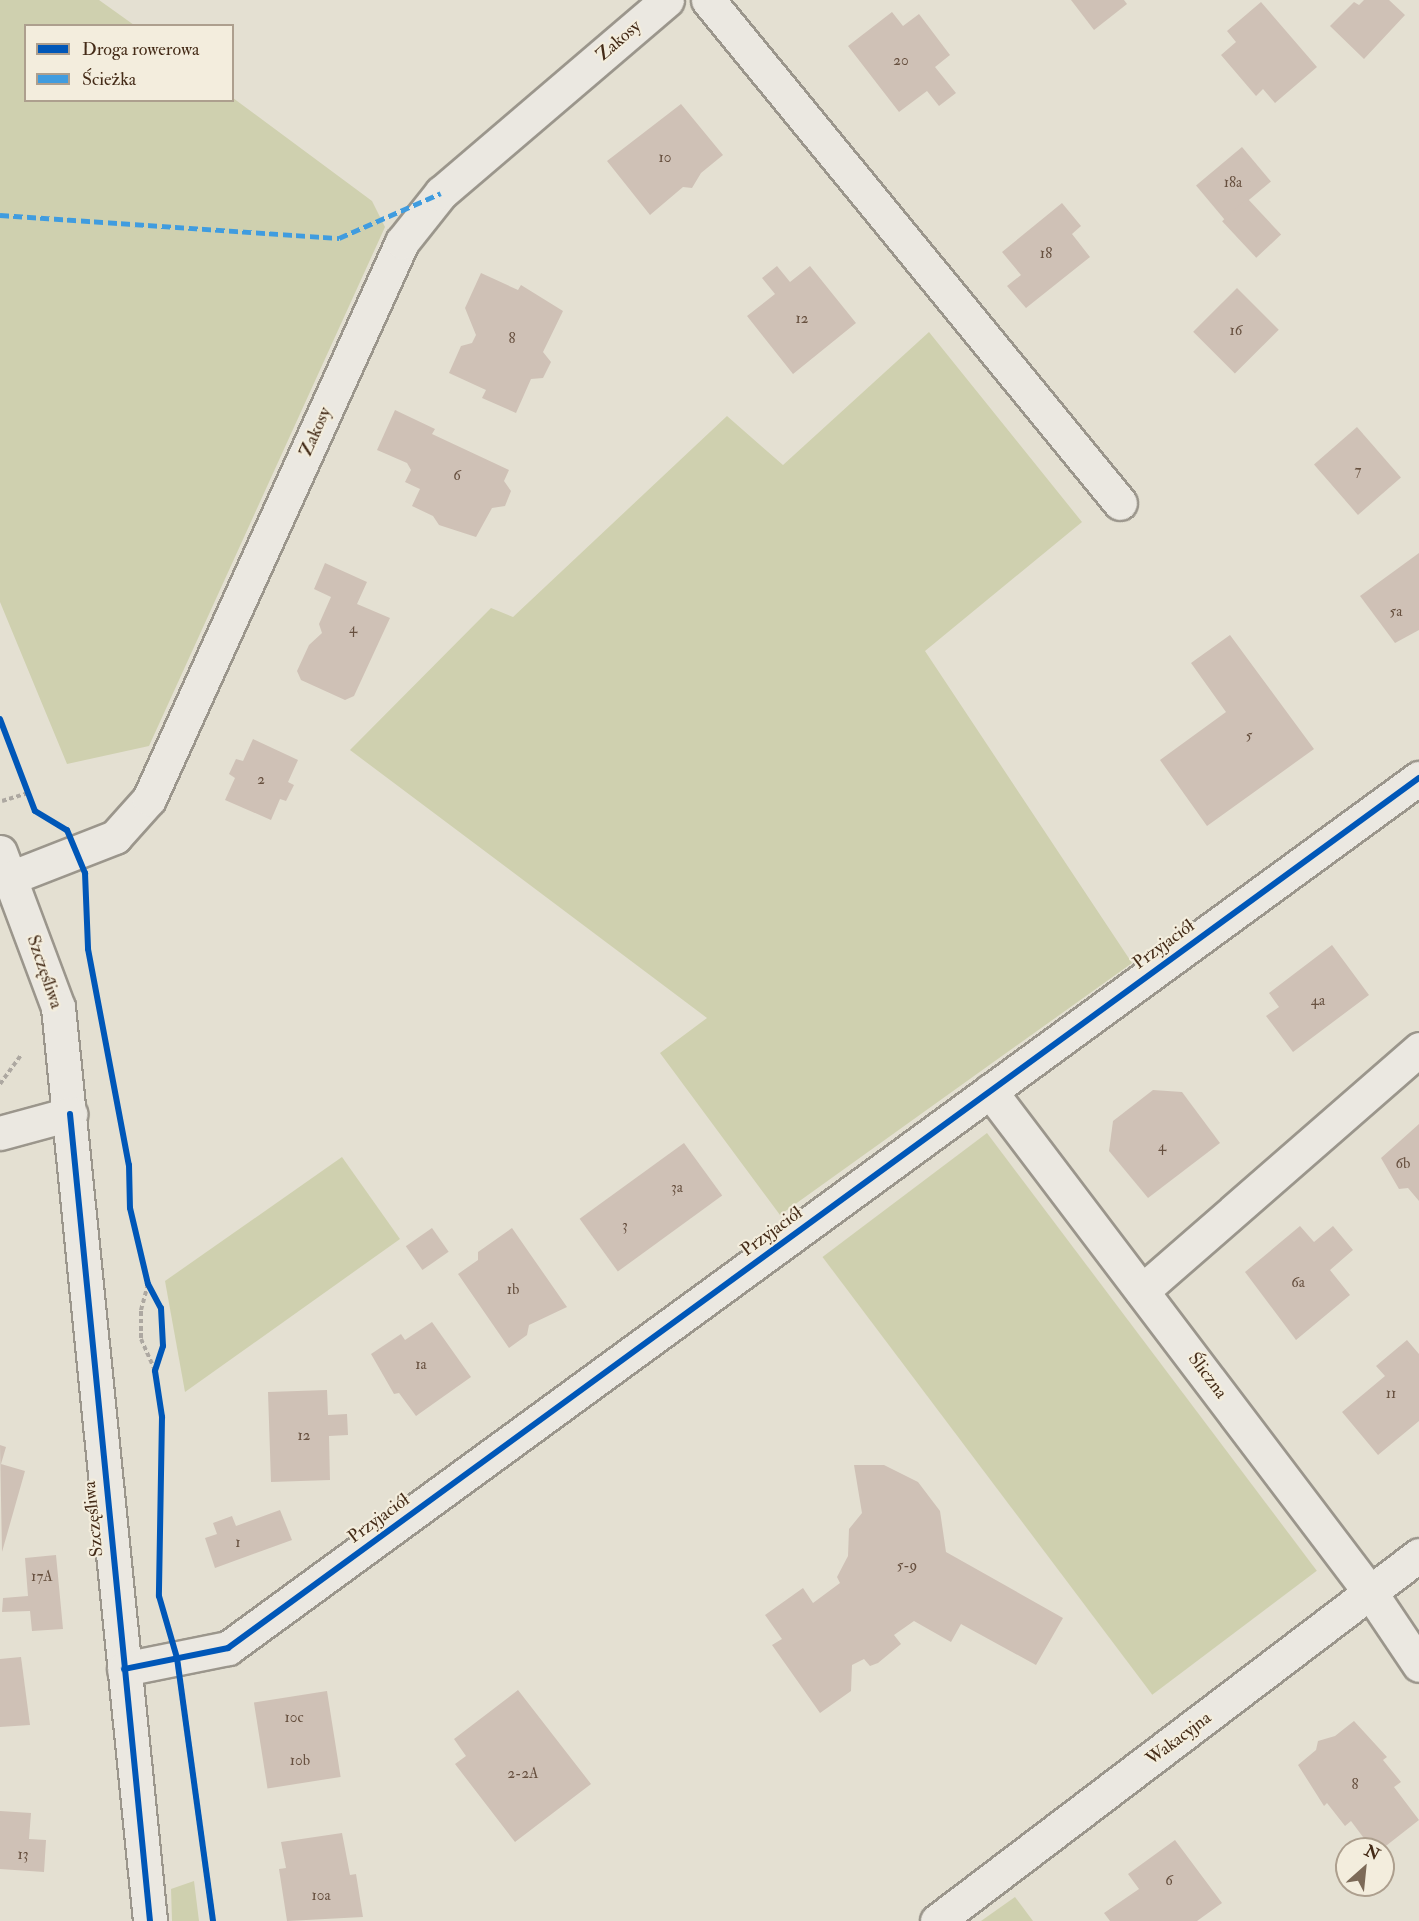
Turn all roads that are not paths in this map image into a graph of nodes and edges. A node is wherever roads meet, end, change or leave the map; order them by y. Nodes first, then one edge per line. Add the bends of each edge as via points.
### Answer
1 (667, 0) edge
2 (708, 0) edge
3 (1120, 503) dead end
4 (1419, 778) edge
5 (5, 865) edge
6 (1419, 1049) edge
7 (990, 1091) junction
8 (70, 1114) junction
9 (0, 1133) edge
10 (1142, 1291) junction
11 (1419, 1554) edge
12 (1372, 1595) junction
13 (1419, 1665) edge
14 (124, 1669) junction
15 (150, 1921) edge
16 (937, 1921) edge

1 - 5 street, Zakosy via 441,193 402,242 149,799 115,837
2 - 3 street
4 - 7 street, Przyjaciół
5 - 8 street, Szczęśliwa via 58,1007
6 - 10 street
7 - 10 street, Śliczna
7 - 14 street, Przyjaciół via 228,1648
8 - 9 street
8 - 14 street, Szczęśliwa
10 - 12 street, Śliczna
11 - 12 street, Wakacyjna
12 - 13 street, Śliczna
12 - 16 street, Wakacyjna
14 - 15 street, Szczęśliwa

